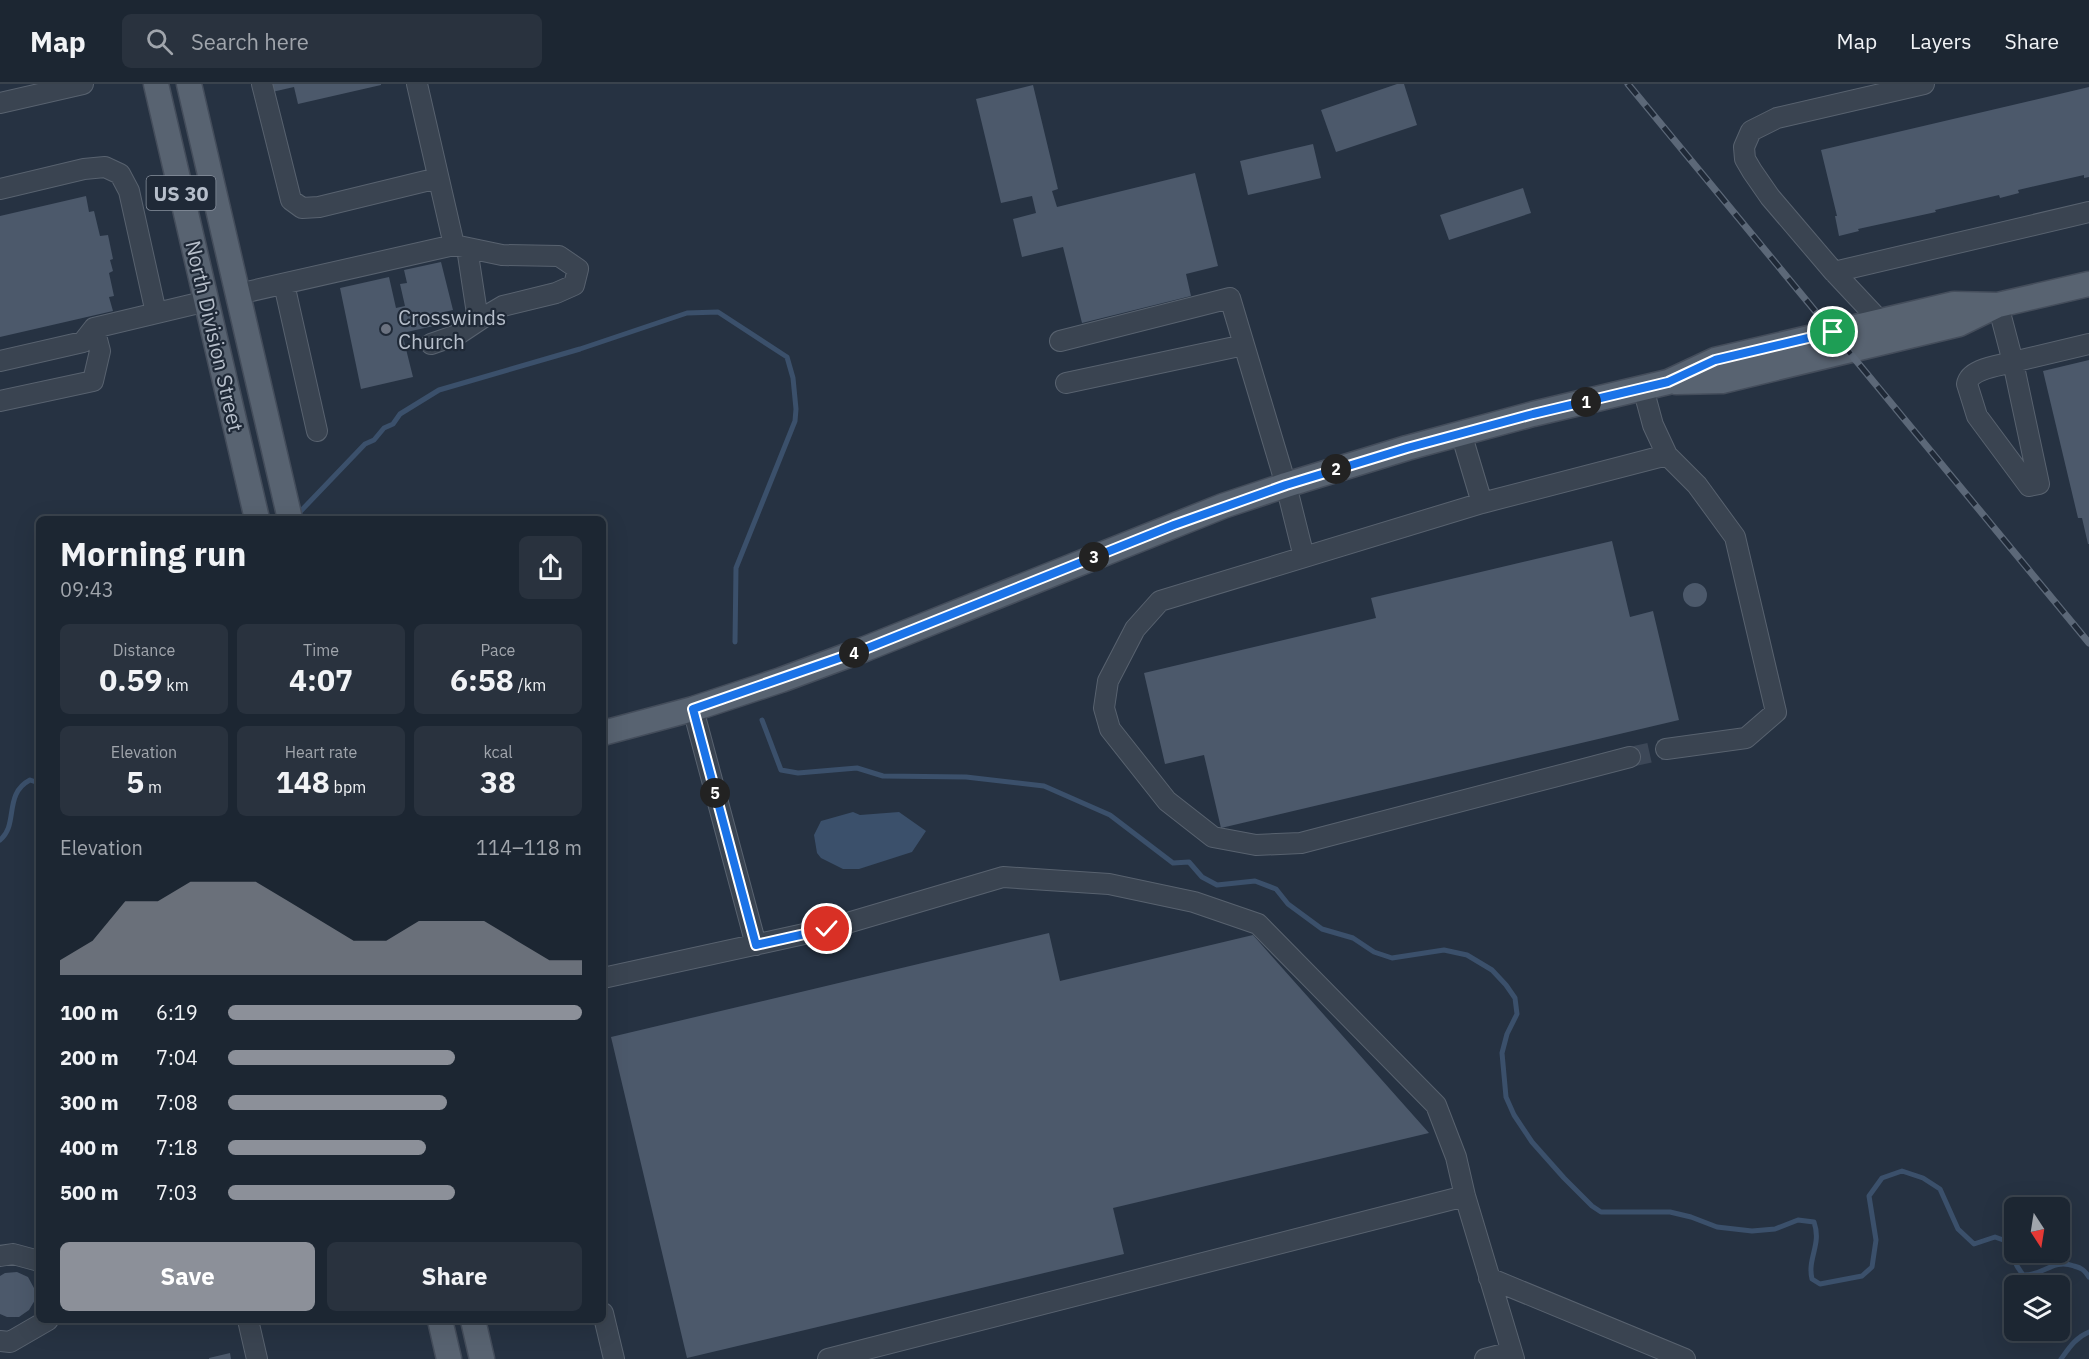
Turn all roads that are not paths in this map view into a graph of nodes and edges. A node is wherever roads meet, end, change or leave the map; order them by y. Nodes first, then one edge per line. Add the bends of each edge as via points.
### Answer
1 (83, 84) edge
2 (156, 84) edge
3 (189, 84) edge
4 (262, 84) edge
5 (417, 84) edge
6 (1924, 84) edge
7 (0, 103) edge
8 (438, 178) junction
9 (0, 189) edge
10 (2089, 212) edge
11 (460, 247) junction
12 (1834, 272) junction
13 (284, 284) junction
14 (2089, 284) edge
15 (238, 294) junction
16 (207, 301) junction
17 (1998, 305) junction
18 (156, 313) junction
19 (478, 320) junction
20 (1880, 321) junction
21 (94, 328) junction
22 (1060, 341) dead end
23 (431, 344) dead end
24 (2089, 344) edge
25 (1244, 345) junction
26 (0, 361) edge
27 (2013, 362) junction
28 (1668, 382) junction
29 (1066, 383) dead end
30 (1643, 388) junction
31 (0, 401) edge
32 (317, 431) dead end
33 (1461, 433) junction
34 (1668, 455) junction
35 (1286, 485) junction
36 (1482, 503) junction
37 (288, 511) edge
38 (256, 516) edge
39 (1304, 557) junction
40 (693, 709) junction
41 (606, 733) edge
42 (1666, 749) tunnel mouth
43 (1630, 757) tunnel mouth
44 (756, 945) junction
45 (606, 977) edge
46 (1465, 1196) junction
47 (0, 1256) edge
48 (36, 1260) edge
49 (1490, 1278) junction
50 (43, 1323) edge
51 (249, 1323) edge
52 (441, 1323) edge
53 (474, 1323) edge
54 (605, 1323) edge
55 (0, 1341) edge
56 (1513, 1355) edge
57 (258, 1359) edge
58 (449, 1359) edge
59 (482, 1359) edge
60 (614, 1359) edge
61 (828, 1359) edge
62 (1485, 1359) edge
63 (1685, 1359) edge

1 - 7 lane
2 - 16 main road, North Division Street / US 30
3 - 15 main road, North Division Street / US 30
4 - 8 lane via 291,200 302,208
5 - 8 lane
6 - 12 lane via 1777,118 1751,131 1745,140 1744,159 1752,171
8 - 11 lane
9 - 18 lane via 84,169 105,167 120,174 129,191
10 - 12 lane
11 - 13 lane
11 - 19 lane
11 - 19 lane via 502,255 559,256 578,269 574,285 503,306
12 - 20 lane
13 - 15 lane
13 - 32 lane
14 - 17 main road
15 - 16 main road
15 - 37 main road, North Division Street / US 30
16 - 18 lane
16 - 38 main road, North Division Street / US 30
17 - 20 main road via 1954,304
17 - 27 lane
17 - 28 main road via 1959,324 1722,381
18 - 21 lane
19 - 23 lane via 458,335
20 - 28 main road via 1715,360
21 - 26 lane via 83,342
21 - 31 lane via 100,351 93,381
22 - 25 lane via 1230,298
24 - 27 lane
25 - 29 lane
25 - 35 lane
27 - 27 lane via 2039,484 2029,486 1977,416 1967,384 1974,372
28 - 30 main road
30 - 33 main road
30 - 34 lane via 1653,425
33 - 35 main road
33 - 36 lane
34 - 36 lane
34 - 42 lane via 1697,485 1735,537 1776,712 1746,738
35 - 39 lane
35 - 40 main road via 1174,525 865,649
36 - 39 lane
39 - 43 lane via 1160,601 1135,629 1108,681 1104,708 1110,729 1167,801 1213,837 1256,845 1301,843
40 - 41 main road
40 - 44 lane
44 - 45 lane
44 - 46 lane via 827,929 1003,878 1109,884 1194,902 1258,924 1436,1105 1456,1157
46 - 49 lane
46 - 61 lane
47 - 48 lane via 13,1254
49 - 56 lane
49 - 63 lane
50 - 55 lane via 10,1342
51 - 57 lane
52 - 58 main road
53 - 59 main road
54 - 60 lane
56 - 62 lane

